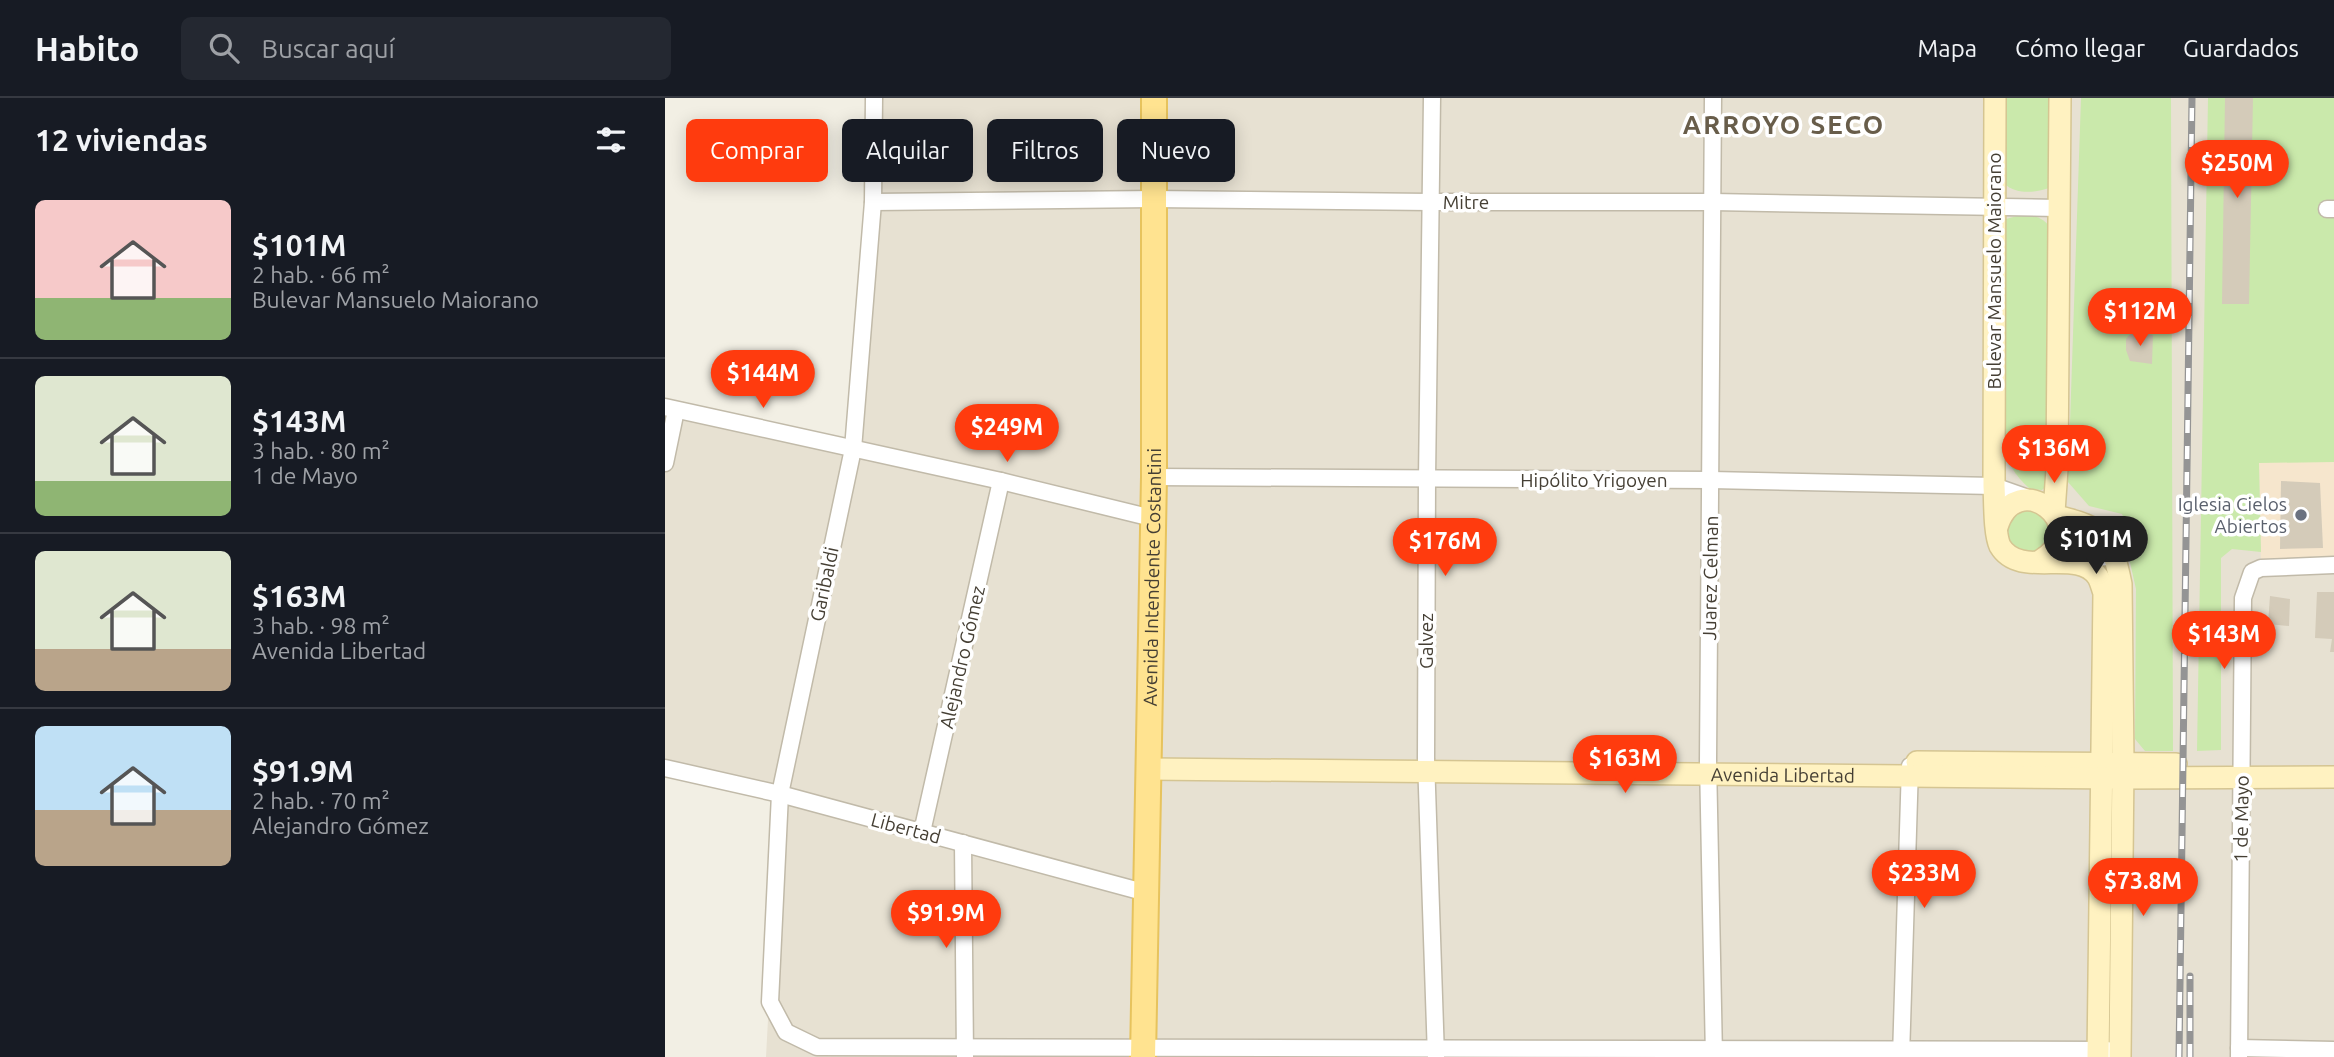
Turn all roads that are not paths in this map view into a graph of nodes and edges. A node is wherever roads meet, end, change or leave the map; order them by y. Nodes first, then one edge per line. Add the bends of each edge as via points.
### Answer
1 (874, 98) edge
2 (1154, 98) edge
3 (1433, 98) edge
4 (1713, 98) edge
5 (1995, 98) edge
6 (2060, 98) edge
7 (1154, 199) junction
8 (873, 202) junction
9 (1430, 202) junction
10 (1713, 202) junction
11 (1994, 205) junction
12 (2058, 208) junction
13 (671, 408) edge
14 (853, 449) junction
15 (665, 463) edge
16 (1154, 477) junction
17 (1427, 479) junction
18 (1711, 480) junction
19 (1001, 481) junction
20 (2057, 481) junction
21 (1994, 486) junction
22 (2033, 500) junction
23 (2055, 514) junction
24 (1152, 518) junction
25 (2088, 524) junction
26 (1997, 527) junction
27 (2116, 556) junction
28 (2040, 561) junction
29 (2070, 564) junction
30 (2334, 565) edge
31 (1149, 763) junction
32 (1426, 765) junction
33 (2334, 765) edge
34 (1708, 767) junction
35 (665, 768) edge
36 (1910, 769) junction
37 (2112, 770) junction
38 (2242, 771) junction
39 (2334, 777) edge
40 (780, 794) junction
41 (922, 832) junction
42 (963, 844) junction
43 (1147, 893) junction
44 (2334, 1050) edge
45 (965, 1052) edge
46 (1143, 1052) edge
47 (1436, 1053) edge
48 (1714, 1053) edge
49 (1901, 1053) edge
50 (2098, 1053) edge
51 (2120, 1053) edge
52 (2239, 1053) edge

1 - 8 street, Garibaldi
2 - 7 main road, Avenida Intendente Costantini
3 - 9 street, Galvez
4 - 10 street, Juarez Celman
5 - 11 main road, Bulevar Mansuelo Maiorano
6 - 12 main road
7 - 8 street, Mitre
7 - 9 street, Mitre
7 - 16 main road, Avenida Intendente Costantini
8 - 14 street, Garibaldi
9 - 10 street, Mitre
9 - 17 street, Galvez
10 - 11 street, Mitre
10 - 18 street, Juarez Celman
11 - 12 street, Mitre
11 - 21 main road, Bulevar Mansuelo Maiorano
12 - 20 main road
13 - 14 street
13 - 15 street
14 - 19 street
14 - 40 street, Garibaldi
16 - 17 street, Hipólito Yrigoyen
16 - 24 main road, Avenida Intendente Costantini
17 - 18 street, Hipólito Yrigoyen
17 - 32 street, Galvez
18 - 21 street, Hipólito Yrigoyen
18 - 34 street, Juarez Celman
19 - 24 street
19 - 41 street, Alejandro Gómez
20 - 23 main road
20 - 25 main road via 2067,505
21 - 22 street, Hipólito Yrigoyen
21 - 26 main road, Bulevar Mansuelo Maiorano
22 - 23 main road
22 - 26 main road via 2018,501 2006,509
23 - 25 main road
23 - 28 main road via 2060,537
24 - 31 main road, Avenida Intendente Costantini
25 - 27 main road
26 - 28 main road, Bulevar Mansuelo Maiorano via 1999,543 2009,556 2029,563
27 - 29 street
27 - 37 main road, Bulevar Mansuelo Maiorano via 2121,584
28 - 29 main road, Bulevar Mansuelo Maiorano
29 - 37 main road, Bulevar Mansuelo Maiorano via 2086,567 2098,576 2104,593
30 - 38 street, 1 de Mayo via 2261,568 2252,572 2247,582 2243,598
31 - 32 main road, Avenida Libertad
31 - 43 main road, Avenida Intendente Costantini
32 - 34 main road, Avenida Libertad
32 - 47 street, Galvez
33 - 38 main road, Avenida Libertad
34 - 36 main road, Avenida Libertad
34 - 48 street, Juarez Celman
35 - 40 street, Libertad
36 - 37 main road, Avenida Libertad
36 - 49 street
37 - 38 main road, Avenida Libertad
37 - 50 main road, Bulevar Mansuelo Maiorano
37 - 51 main road, Bulevar Mansuelo Maiorano
38 - 39 main road, Avenida Libertad
38 - 52 street, 1 de Mayo
40 - 41 street, Libertad
40 - 45 street, Garibaldi via 770,1002 786,1032 817,1047
41 - 42 street, Libertad
42 - 43 street, Libertad
42 - 45 street
43 - 46 main road, Avenida Intendente Costantini
44 - 52 street
45 - 46 street
46 - 47 street
47 - 48 street
48 - 49 street
49 - 50 street
50 - 51 street

